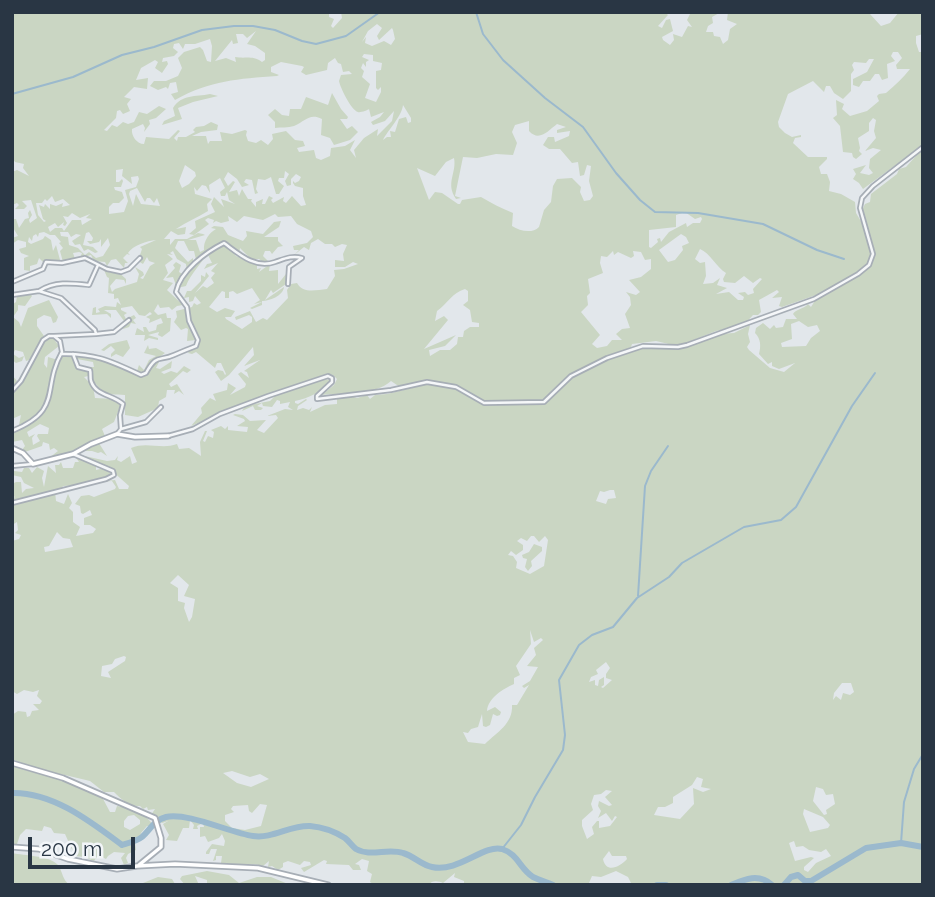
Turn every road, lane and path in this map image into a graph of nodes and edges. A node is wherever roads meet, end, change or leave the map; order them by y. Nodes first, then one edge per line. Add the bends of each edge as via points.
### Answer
1 (923, 147) edge
2 (140, 258) dead end
3 (98, 265) junction
4 (12, 282) edge
5 (288, 284) dead end
6 (39, 292) junction
7 (12, 295) edge
8 (129, 320) dead end
9 (96, 334) junction
10 (54, 336) junction
11 (73, 353) junction
12 (61, 354) junction
13 (12, 391) edge
14 (160, 407) dead end
15 (121, 429) junction
16 (12, 431) edge
17 (117, 434) junction
18 (168, 436) joint
19 (12, 448) edge
20 (73, 454) junction
21 (33, 464) junction
22 (12, 466) edge
23 (12, 503) edge
24 (12, 763) edge
25 (12, 847) edge
26 (137, 866) junction
27 (328, 885) edge

1 - 18 street via 862,198 861,215 873,254 869,265 814,299 687,345 643,346 607,358 571,376 544,402 488,404 456,387 427,382 317,399 332,382 328,376
2 - 3 street via 121,272
3 - 4 street via 85,258 46,262 43,269
3 - 6 street via 89,285 56,284
5 - 11 street via 289,267 302,257 266,265 249,261 224,243 201,258 177,288 198,340 196,346 157,359 141,375 108,359
6 - 7 street
6 - 9 street via 61,298
8 - 9 street via 114,332
9 - 10 street
10 - 12 street via 60,341
10 - 13 street via 43,340
11 - 12 street
11 - 15 street via 78,367 90,370 99,392 122,404
12 - 16 street via 47,406 32,422
14 - 15 street via 146,422
15 - 17 street
17 - 18 street
17 - 20 street
19 - 21 street
20 - 21 street
20 - 23 street via 114,475
21 - 22 street
24 - 26 street via 63,778 155,818 161,847
25 - 26 street via 39,849 105,868
26 - 27 street via 258,868

